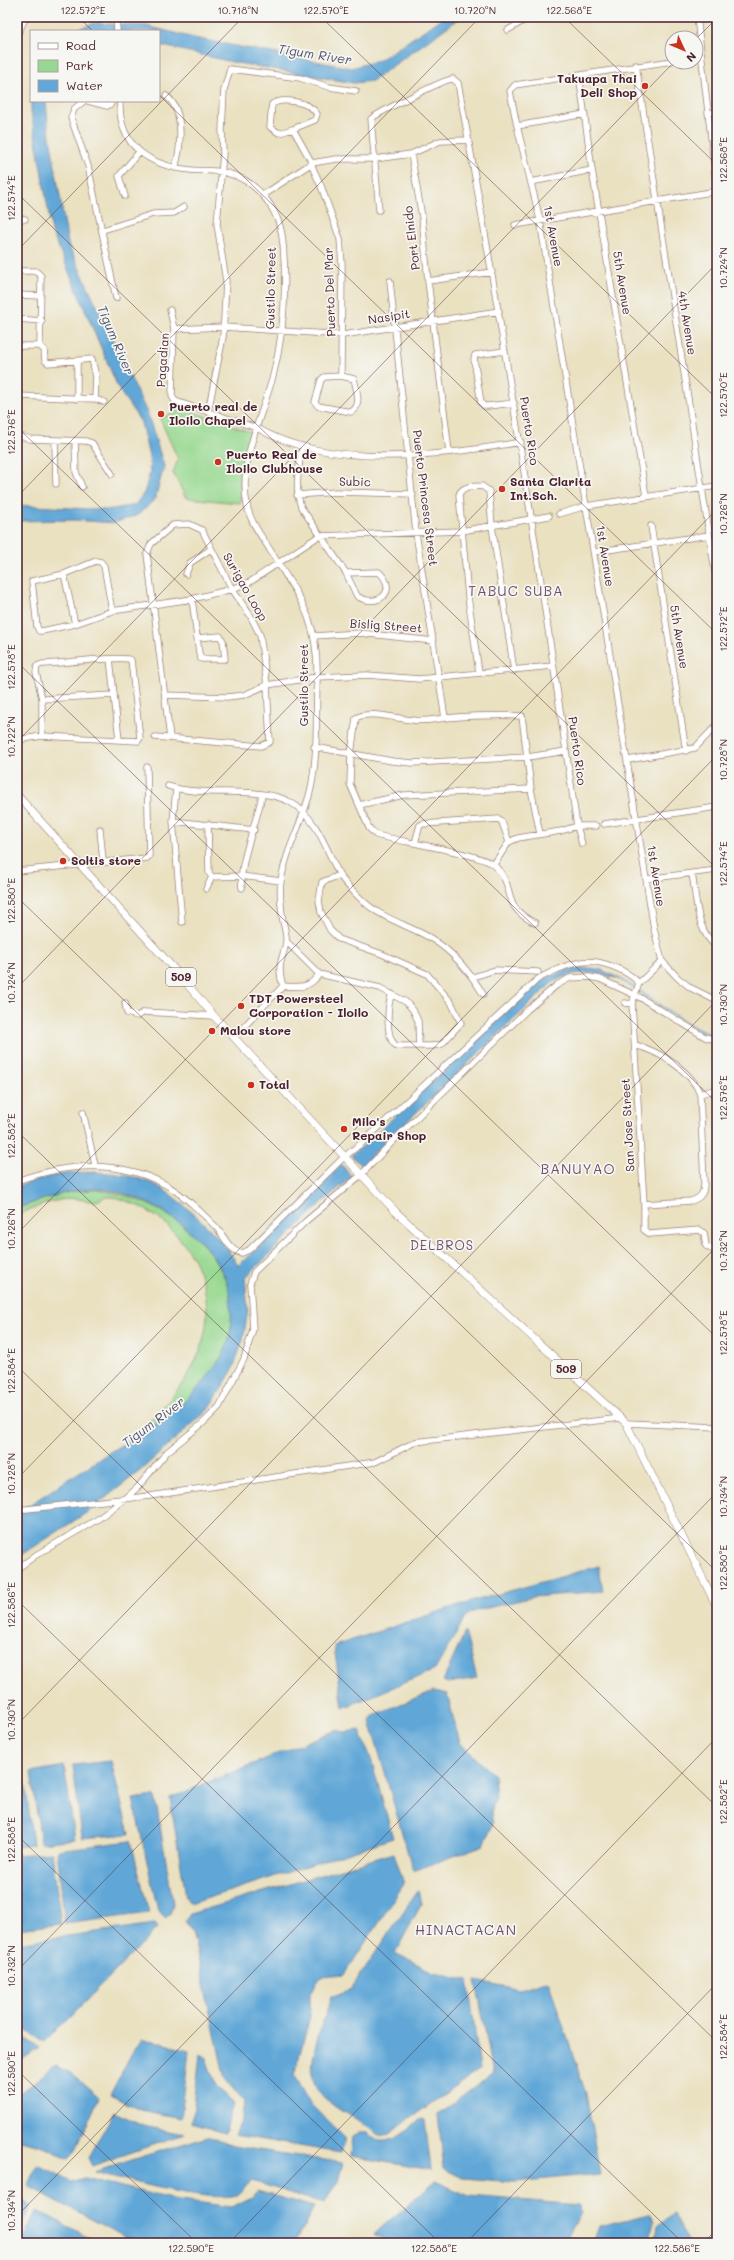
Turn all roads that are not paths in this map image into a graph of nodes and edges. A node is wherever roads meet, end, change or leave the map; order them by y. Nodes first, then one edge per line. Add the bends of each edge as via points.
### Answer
1 (26, 17) edge
2 (116, 17) edge
3 (530, 17) edge
4 (697, 17) edge
5 (117, 30) edge
6 (508, 30) dead end
7 (697, 30) edge
8 (17, 35) edge
9 (664, 61) edge
10 (636, 65) junction
11 (700, 70) edge
12 (579, 74) junction
13 (356, 91) dead end
14 (166, 96) dead end
15 (83, 102) edge
16 (92, 102) edge
17 (110, 102) edge
18 (120, 102) edge
19 (717, 112) edge
20 (708, 113) junction
21 (584, 114) junction
22 (516, 126) junction
23 (294, 129) junction
24 (468, 140) junction
25 (139, 152) junction
26 (411, 154) junction
27 (375, 159) junction
28 (312, 164) junction
29 (175, 168) junction
30 (592, 170) junction
31 (222, 172) junction
32 (531, 182) junction
33 (717, 190) edge
34 (263, 195) junction
35 (125, 196) dead end
36 (657, 200) junction
37 (184, 207) dead end
38 (379, 210) dead end
39 (599, 210) junction
40 (17, 219) edge
41 (25, 219) dead end
42 (540, 220) junction
43 (515, 225) dead end
44 (103, 230) junction
45 (17, 271) edge
46 (492, 272) junction
47 (390, 281) dead end
48 (428, 281) junction
49 (17, 295) edge
50 (41, 296) junction
51 (116, 298) dead end
52 (170, 310) dead end
53 (499, 311) junction
54 (17, 319) edge
55 (42, 321) junction
56 (434, 321) junction
57 (223, 327) junction
58 (393, 328) junction
59 (174, 329) junction
60 (283, 332) junction
61 (343, 335) junction
62 (17, 346) edge
63 (40, 346) junction
64 (505, 351) junction
65 (77, 361) junction
66 (341, 376) junction
67 (17, 396) edge
68 (77, 399) junction
69 (95, 399) junction
70 (104, 402) dead end
71 (514, 403) junction
72 (208, 412) junction
73 (257, 428) junction
74 (17, 435) edge
75 (55, 440) junction
76 (76, 441) junction
77 (521, 442) junction
78 (302, 446) junction
79 (449, 452) junction
80 (408, 455) junction
81 (112, 474) dead end
82 (56, 484) dead end
83 (717, 486) edge
84 (82, 487) dead end
85 (702, 488) junction
86 (413, 494) junction
87 (297, 495) junction
88 (646, 496) junction
89 (586, 506) junction
90 (560, 514) dead end
91 (549, 516) dead end
92 (531, 518) junction
93 (492, 526) junction
94 (650, 526) dead end
95 (461, 531) junction
96 (416, 533) junction
97 (709, 535) junction
98 (319, 536) junction
99 (653, 545) junction
100 (211, 549) junction
101 (594, 552) junction
102 (278, 563) junction
103 (346, 573) junction
104 (64, 574) junction
105 (186, 574) dead end
106 (717, 584) edge
107 (232, 590) junction
108 (192, 599) junction
109 (154, 603) junction
110 (112, 611) junction
111 (75, 624) junction
112 (314, 636) junction
113 (197, 638) junction
114 (433, 641) junction
115 (110, 659) junction
116 (553, 666) junction
117 (514, 671) junction
118 (480, 673) junction
119 (317, 677) junction
120 (438, 677) junction
121 (267, 686) junction
122 (113, 695) junction
123 (165, 695) junction
124 (42, 699) junction
125 (445, 718) junction
126 (717, 725) edge
127 (42, 736) junction
128 (155, 737) dead end
129 (170, 738) junction
130 (119, 739) junction
131 (17, 740) edge
132 (314, 747) junction
133 (566, 751) junction
134 (686, 751) junction
135 (351, 754) junction
136 (528, 757) junction
137 (628, 760) junction
138 (147, 767) dead end
139 (168, 786) dead end
140 (176, 789) junction
141 (531, 789) junction
142 (262, 794) junction
143 (17, 795) edge
144 (359, 805) junction
145 (717, 807) edge
146 (302, 812) junction
147 (636, 819) junction
148 (173, 821) junction
149 (208, 824) junction
150 (604, 824) dead end
151 (577, 826) junction
152 (596, 826) dead end
153 (100, 829) dead end
154 (254, 830) junction
155 (540, 834) junction
156 (509, 842) junction
157 (415, 843) junction
158 (582, 844) dead end
159 (103, 861) junction
160 (494, 864) junction
161 (81, 865) junction
162 (717, 870) edge
163 (17, 871) edge
164 (692, 874) junction
165 (340, 875) junction
166 (240, 876) junction
167 (212, 877) junction
168 (646, 879) junction
169 (281, 881) junction
170 (242, 888) dead end
171 (206, 889) dead end
172 (182, 922) dead end
173 (534, 923) dead end
174 (286, 941) junction
175 (717, 947) edge
176 (662, 961) junction
177 (538, 972) dead end
178 (319, 974) junction
179 (473, 976) junction
180 (283, 986) junction
181 (636, 989) junction
182 (392, 994) junction
183 (483, 994) dead end
184 (717, 1001) edge
185 (125, 1003) dead end
186 (625, 1003) dead end
187 (632, 1004) junction
188 (214, 1016) junction
189 (234, 1037) junction
190 (717, 1040) edge
191 (634, 1044) junction
192 (419, 1045) junction
193 (717, 1090) edge
194 (700, 1094) junction
195 (83, 1112) dead end
196 (344, 1157) junction
197 (95, 1165) junction
198 (361, 1175) junction
199 (17, 1182) edge
200 (644, 1204) junction
201 (717, 1252) edge
202 (623, 1420) junction
203 (717, 1427) edge
204 (126, 1498) junction
205 (17, 1510) edge
206 (17, 1569) edge
207 (717, 1607) edge

1 - 8 street
2 - 5 street
3 - 6 street
4 - 7 street
9 - 10 street
10 - 12 street
10 - 36 street, 4th Avenue
11 - 20 street
12 - 21 street, 5th Avenue
12 - 22 street, 1st Avenue via 511,87
13 - 31 street via 329,87 300,78 230,69 224,90
14 - 29 street via 173,101 176,108 179,131 179,152
15 - 44 street via 74,109 71,118 88,166
16 - 17 street via 107,106
18 - 25 street, Gustilo Street via 119,116 122,127
19 - 20 street
20 - 33 street
21 - 22 street
21 - 30 street, 5th Avenue
22 - 32 street, 1st Avenue
23 - 23 street via 279,133 270,127 272,104 280,100 314,108 317,114 315,120
23 - 28 street, Puerto Del Mar
24 - 26 street via 440,141
24 - 27 street, Puerto Rico via 458,84 453,79 427,88 396,107 374,116 371,124
24 - 46 street, Puerto Rico
25 - 29 street, Gustilo Street
25 - 35 street via 119,176
26 - 27 street
26 - 48 street, Port Elnido via 422,217
27 - 28 street via 336,159
27 - 38 street
28 - 34 street
28 - 61 street, Puerto Del Mar via 340,239
29 - 31 street, Gustilo Street
30 - 32 street
30 - 39 street, 5th Avenue
31 - 34 street, Gustilo Street via 245,181
31 - 57 street via 217,224 226,270
32 - 42 street, 1st Avenue
33 - 36 street
34 - 60 street, Gustilo Street via 275,211 282,232
36 - 39 street
36 - 85 street, 4th Avenue
37 - 44 street via 174,213 153,214
39 - 42 street
39 - 88 street, 5th Avenue
40 - 41 street
42 - 43 street
42 - 89 street, 1st Avenue
44 - 51 street
45 - 50 street via 39,273
46 - 48 street, Port Elnido
46 - 53 street, Puerto Rico
47 - 58 street, Puerto Princesa Street
48 - 56 street
49 - 50 street
50 - 55 street
52 - 59 street
53 - 56 street, Nasipit
53 - 64 street, Puerto Rico
54 - 55 street
55 - 63 street
56 - 58 street, Nasipit
56 - 79 street
57 - 59 street, Pagadian
57 - 60 street, Pagadian
57 - 72 street
58 - 61 street, Nasipit
58 - 80 street, Puerto Princesa Street
59 - 72 street, Pagadian via 172,396 175,401
60 - 61 street, Nasipit
60 - 73 street, Gustilo Street via 273,377
61 - 66 street, Puerto Del Mar
62 - 63 street
63 - 65 street via 48,363
64 - 71 street, Puerto Rico
64 - 71 street via 475,355 481,403 488,406
65 - 68 street
65 - 69 street via 93,360 96,377
66 - 66 street via 324,377 320,380 315,402 318,406 351,412 356,409 358,405 354,379
67 - 68 street
68 - 69 street
69 - 70 street
71 - 77 street, Puerto Rico
72 - 73 street, Pagadian
73 - 78 street, Pagadian via 268,435
73 - 102 street, Gustilo Street via 245,472 246,503 251,520
74 - 75 street via 30,439
75 - 76 street
75 - 82 street
76 - 81 street via 92,443
76 - 84 street via 76,472
77 - 79 street, Pagadian
77 - 92 street, Puerto Rico
78 - 80 street, Pagadian via 357,455
78 - 87 street
79 - 80 street, Pagadian
80 - 86 street, Puerto Princesa Street
83 - 85 street
85 - 88 street
85 - 97 street, 4th Avenue
86 - 87 street, Subic via 336,492
86 - 96 street, Puerto Princesa Street
87 - 98 street via 301,507
88 - 89 street
89 - 90 street
89 - 101 street, 1st Avenue
91 - 92 street
92 - 93 street
92 - 116 street, Puerto Rico
93 - 95 street
93 - 95 street via 489,491 482,486 465,488 460,490 459,496
93 - 117 street
94 - 99 street, 5th Avenue
95 - 96 street
95 - 118 street
96 - 98 street
96 - 114 street, Puerto Princesa Street
97 - 99 street
97 - 106 street, 4th Avenue
98 - 102 street
98 - 103 street
99 - 101 street
99 - 134 street, 5th Avenue
100 - 105 street via 190,563
100 - 107 street, Surigao Loop
100 - 109 street, Surigao Loop via 202,530 189,524 173,525 151,544 147,554 147,567
101 - 137 street, 1st Avenue
102 - 107 street via 250,582
102 - 112 street, Gustilo Street via 304,604
103 - 103 street via 353,592 359,598 376,600 385,596 387,584 379,572
104 - 110 street via 96,561 101,562 104,566
104 - 111 street
104 - 111 street via 32,581 37,627 42,631
107 - 108 street
107 - 121 street, Surigao Loop via 250,615 260,635
108 - 109 street
108 - 113 street
109 - 110 street
109 - 123 street
110 - 111 street
112 - 114 street, Bislig Street via 360,633
112 - 119 street, Gustilo Street
113 - 113 street via 200,659 225,659 220,636
114 - 120 street, Puerto Princesa Street
115 - 122 street
115 - 124 street via 37,666
115 - 130 street via 131,660 140,738 138,741
116 - 117 street
116 - 133 street, Puerto Rico
117 - 118 street
118 - 120 street
119 - 120 street
119 - 121 street
119 - 132 street, Gustilo Street
120 - 125 street, Puerto Princesa Street
121 - 123 street via 244,695 227,697
121 - 129 street, Surigao Loop via 270,742 261,746
122 - 124 street
122 - 130 street
123 - 129 street
124 - 127 street
125 - 135 street via 414,721 380,715 359,715 356,718
125 - 136 street via 522,716
126 - 134 street via 706,739 695,748
127 - 130 street
127 - 131 street
128 - 129 street
132 - 135 street
132 - 146 street, Gustilo Street via 310,791
133 - 136 street
133 - 151 street, Puerto Rico
134 - 137 street
135 - 136 street via 412,763
135 - 144 street via 350,784
136 - 141 street
137 - 147 street, 1st Avenue
138 - 159 street via 149,856 145,859
139 - 140 street
140 - 142 street via 225,794
140 - 148 street
141 - 144 street via 404,796
141 - 155 street
142 - 146 street via 290,802
142 - 154 street
143 - 161 main road, 509
144 - 157 street via 369,828 376,835
145 - 147 street
146 - 165 street via 320,835
146 - 169 street, Gustilo Street
147 - 150 street
147 - 168 street, 1st Avenue
148 - 149 street
148 - 172 street
149 - 154 street
149 - 167 street via 209,873
151 - 152 street
151 - 155 street
151 - 158 street, Puerto Rico
153 - 159 street
154 - 166 street
155 - 156 street
156 - 157 street via 499,819 423,824 420,825
156 - 160 street
157 - 160 street
159 - 161 street
160 - 173 street via 504,877 513,906 520,916
161 - 163 street
161 - 188 main road, 509
162 - 164 street
164 - 168 street
164 - 175 street via 702,929 708,940
165 - 179 street via 374,911 433,940
165 - 192 street via 322,882 320,892 321,912 330,930 339,939 427,974 451,1002 460,1020 456,1030 442,1044
166 - 167 street
166 - 169 street
166 - 170 street
167 - 171 street
168 - 176 street, 1st Avenue
169 - 174 street, Gustilo Street via 281,909
174 - 178 street
174 - 180 street via 280,961
176 - 181 street
176 - 184 street via 691,988
177 - 179 street via 495,970
178 - 180 street via 311,985
178 - 182 street via 362,982
179 - 183 street
180 - 189 street
181 - 187 street, San Jose Street
181 - 190 street via 705,1037
181 - 196 street via 631,975 586,962 538,979
181 - 198 street via 589,977 570,978 558,985 515,1022
182 - 192 street via 414,1010 418,1021
182 - 192 street via 389,1020 393,1044 410,1047
185 - 188 street via 127,1013 137,1016 145,1012
186 - 187 street
187 - 191 street, San Jose Street
188 - 189 main road, 509
189 - 196 main road, 509
191 - 194 street via 657,1051 665,1057 692,1079
191 - 200 street, San Jose Street
193 - 194 street
194 - 200 street via 704,1183 702,1195 698,1199
195 - 197 street
196 - 197 street via 249,1250 242,1253 233,1250 204,1215 169,1187 131,1172
196 - 198 main road, 509
197 - 199 street via 69,1168
198 - 202 main road, 509 via 442,1256
198 - 204 street via 306,1221 254,1272 250,1284 253,1329 244,1359 224,1397 210,1416 167,1452
200 - 201 street, San Jose Street via 646,1233 700,1230 704,1233 706,1246
202 - 203 street
202 - 204 street via 415,1442 375,1462
202 - 207 main road, 509
204 - 205 street
204 - 206 street via 93,1523 36,1555

